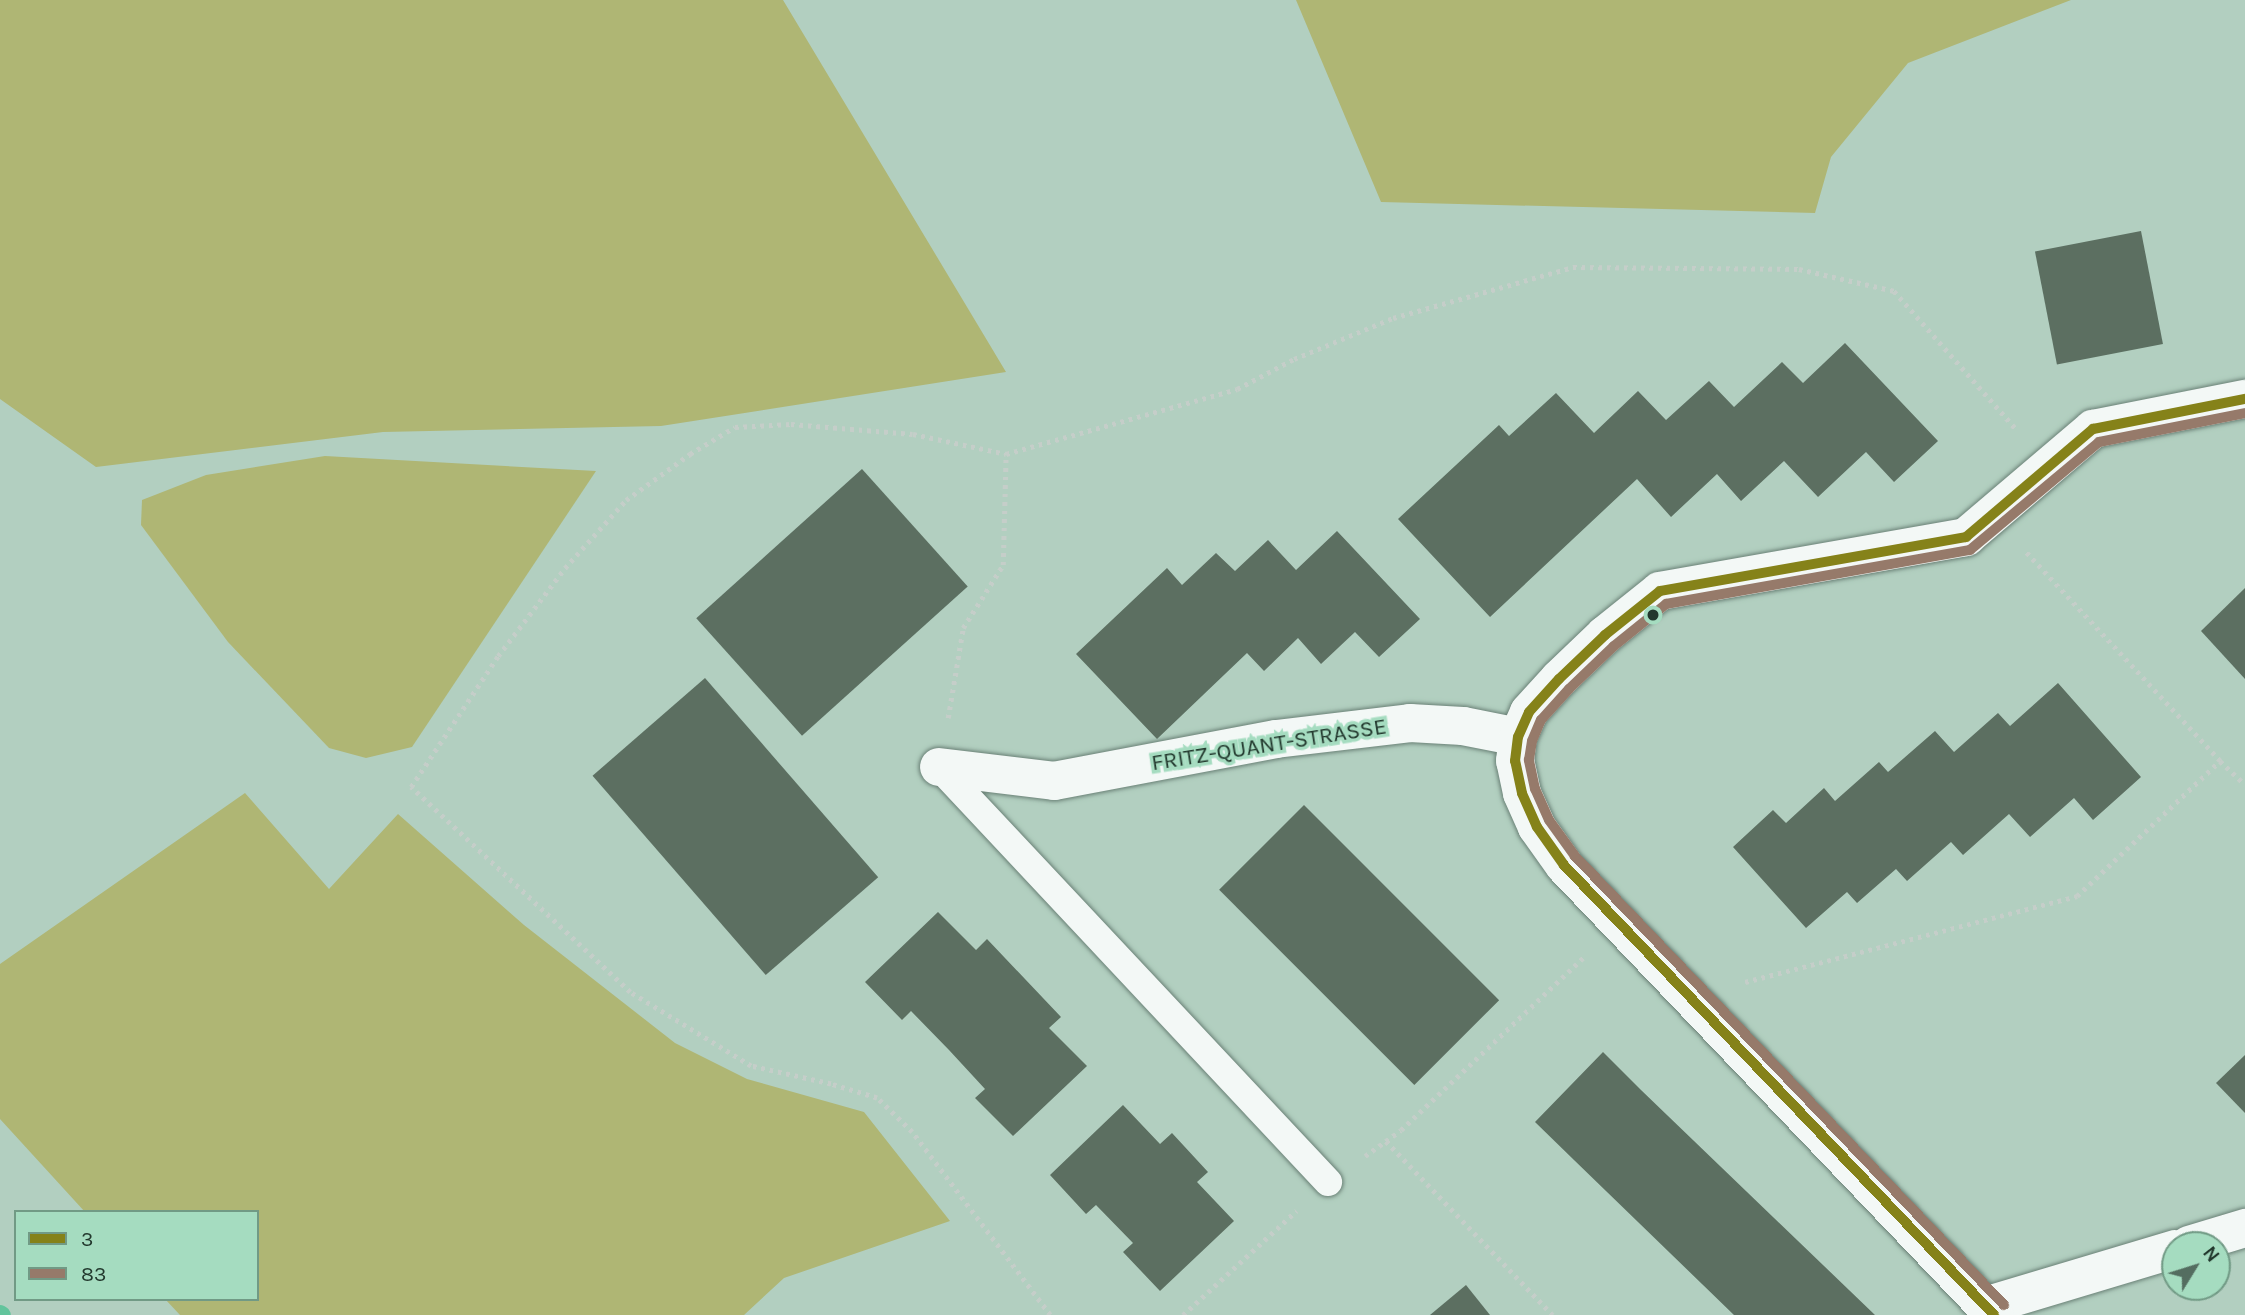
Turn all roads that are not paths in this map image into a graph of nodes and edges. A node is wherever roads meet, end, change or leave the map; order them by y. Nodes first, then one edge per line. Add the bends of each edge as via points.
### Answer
1 (2245, 399) edge
2 (1518, 737) junction
3 (940, 767) joint
4 (1328, 1182) road end
5 (2161, 1254) edge
6 (1990, 1310) edge

1 - 2 street via 2093,429 1966,537 1660,591 1559,679 1530,712
2 - 3 street, FRITZ-QUANT-STRASSE via 1463,726 1410,723 1276,739 1054,781
2 - 6 street via 1515,761 1519,782 1537,827 1564,865
3 - 4 lane
5 - 6 street

